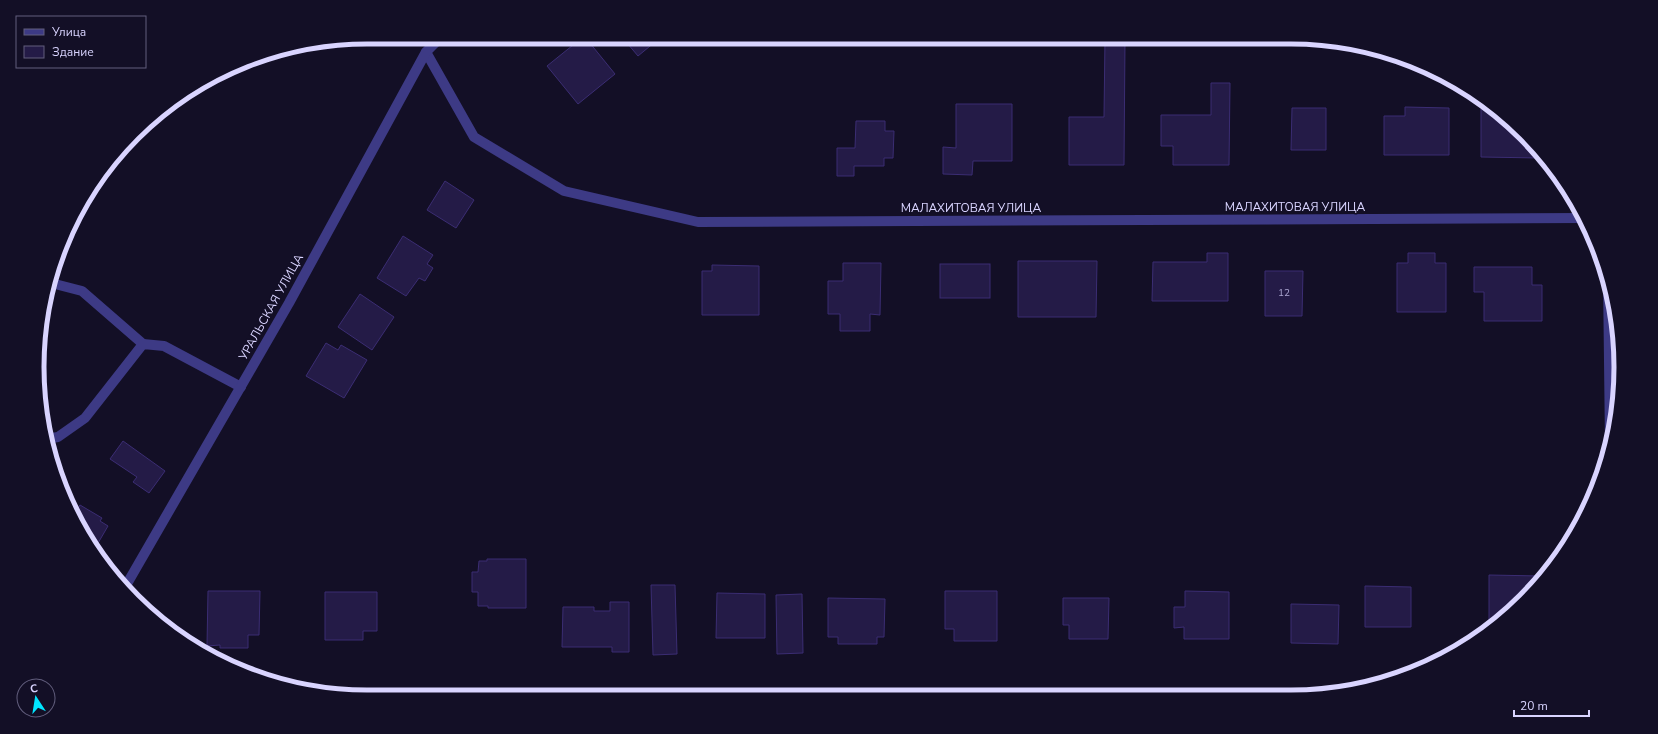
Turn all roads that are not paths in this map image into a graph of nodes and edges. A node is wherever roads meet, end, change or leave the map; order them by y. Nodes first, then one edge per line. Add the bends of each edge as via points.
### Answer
1 (434, 44) edge
2 (426, 52) junction
3 (1578, 218) edge
4 (55, 284) edge
5 (1608, 306) edge
6 (142, 344) junction
7 (241, 387) junction
8 (1610, 418) edge
9 (52, 438) edge
10 (127, 583) edge

1 - 2 street, УРАЛЬСКАЯ УЛИЦА
2 - 3 street, МАЛАХИТОВАЯ УЛИЦА via 474,137 564,192 698,222
2 - 7 street, УРАЛЬСКАЯ УЛИЦА via 290,303
4 - 6 street via 82,292
5 - 8 street
6 - 7 street via 164,346
6 - 9 street via 85,418
7 - 10 street, УРАЛЬСКАЯ УЛИЦА

